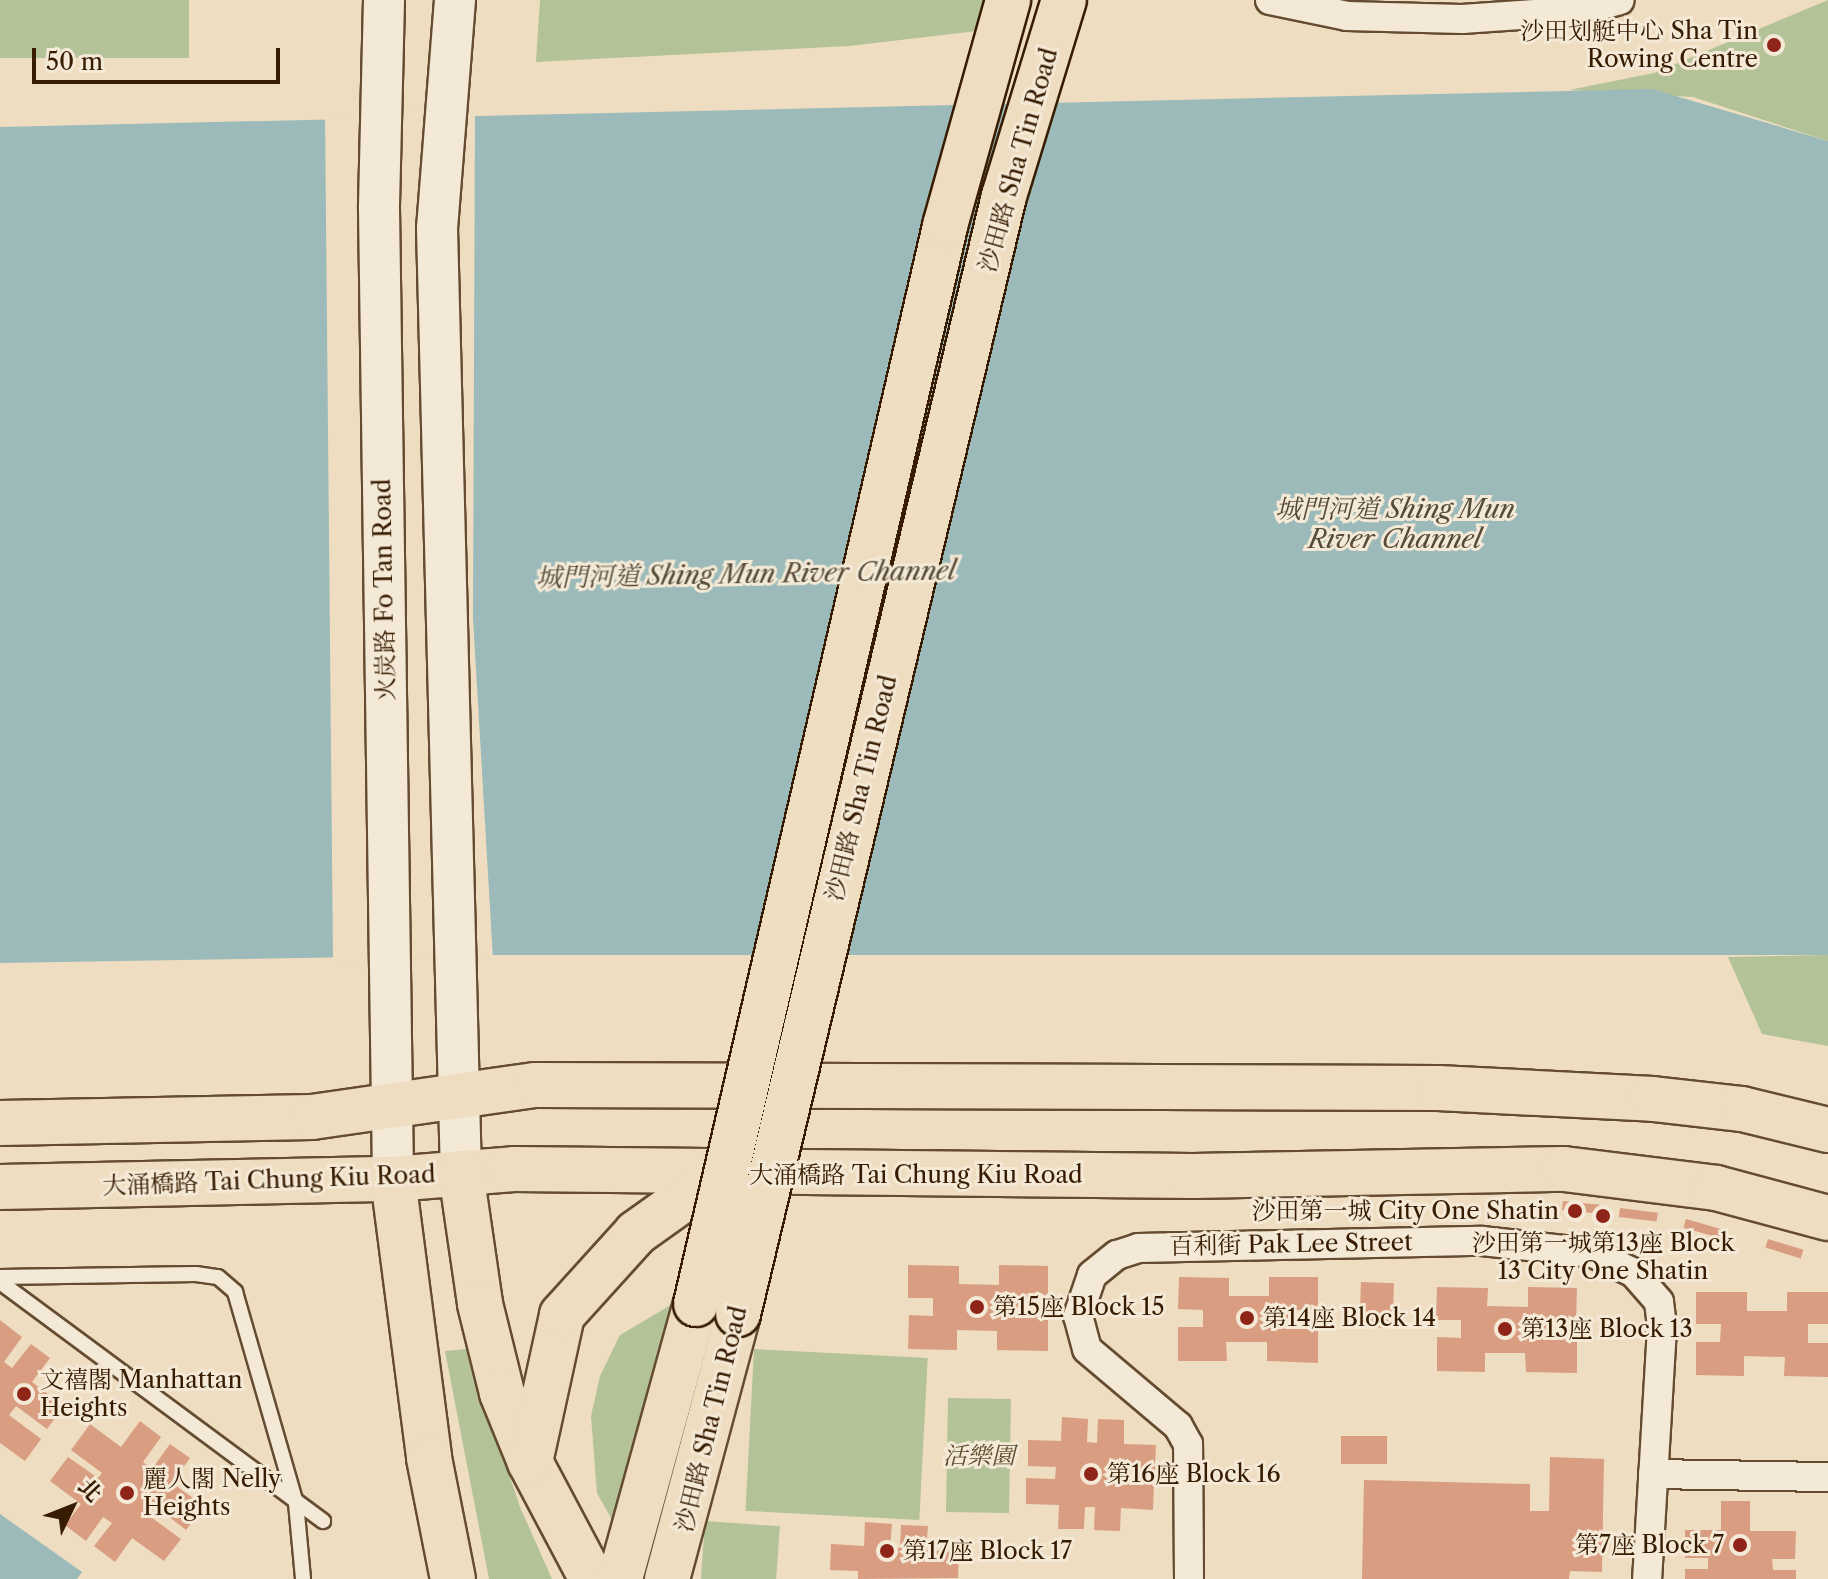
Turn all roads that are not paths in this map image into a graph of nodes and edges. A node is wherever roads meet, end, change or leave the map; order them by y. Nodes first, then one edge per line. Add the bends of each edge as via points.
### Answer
1 (384, 0) edge
2 (455, 0) edge
3 (1008, 0) edge
4 (1064, 0) edge
5 (1270, 0) edge
6 (1616, 1) edge
7 (457, 1092) junction
8 (390, 1104) junction
9 (0, 1123) edge
10 (1828, 1130) edge
11 (461, 1173) junction
12 (716, 1176) junction
13 (393, 1179) junction
14 (0, 1187) edge
15 (1828, 1218) edge
16 (0, 1280) edge
17 (530, 1462) junction
18 (1653, 1474) junction
19 (1828, 1477) edge
20 (296, 1503) junction
21 (323, 1521) dead end
22 (303, 1579) edge
23 (453, 1579) edge
24 (592, 1579) edge
25 (620, 1579) edge
26 (667, 1579) edge
27 (1189, 1579) edge
28 (1647, 1579) edge

1 - 8 main road, 火炭路 Fo Tan Road via 380,52
2 - 7 main road via 437,228
3 - 25 main road, 沙田路 Sha Tin Road, bridge via 945,226 696,1304
4 - 26 main road, 沙田路 Sha Tin Road, bridge via 1004,196 738,1314
5 - 6 street via 1347,16 1462,19
7 - 8 main road
7 - 10 main road via 535,1085 1438,1088 1653,1099 1742,1109
7 - 11 main road
8 - 9 main road via 312,1117
8 - 13 main road, 火炭路 Fo Tan Road
11 - 12 main road, 大涌橋路 Tai Chung Kiu Road
11 - 13 main road, 大涌橋路 Tai Chung Kiu Road
11 - 17 main road via 480,1304 502,1393
12 - 15 main road, 大涌橋路 Tai Chung Kiu Road via 1564,1169 1716,1188
12 - 17 main road via 636,1233 562,1315
13 - 14 main road, 大涌橋路 Tai Chung Kiu Road
13 - 23 main road via 429,1458
16 - 20 lane
16 - 20 lane via 218,1277 235,1292
17 - 24 main road
18 - 19 street
18 - 27 street, 百利街 Pak Lee Street via 1662,1314 1645,1281 1610,1259 1572,1249 1482,1241 1127,1251 1092,1275 1082,1295 1079,1327 1097,1362 1163,1413 1188,1444
18 - 28 street, 百利街 Pak Lee Street
20 - 21 lane
20 - 22 lane

